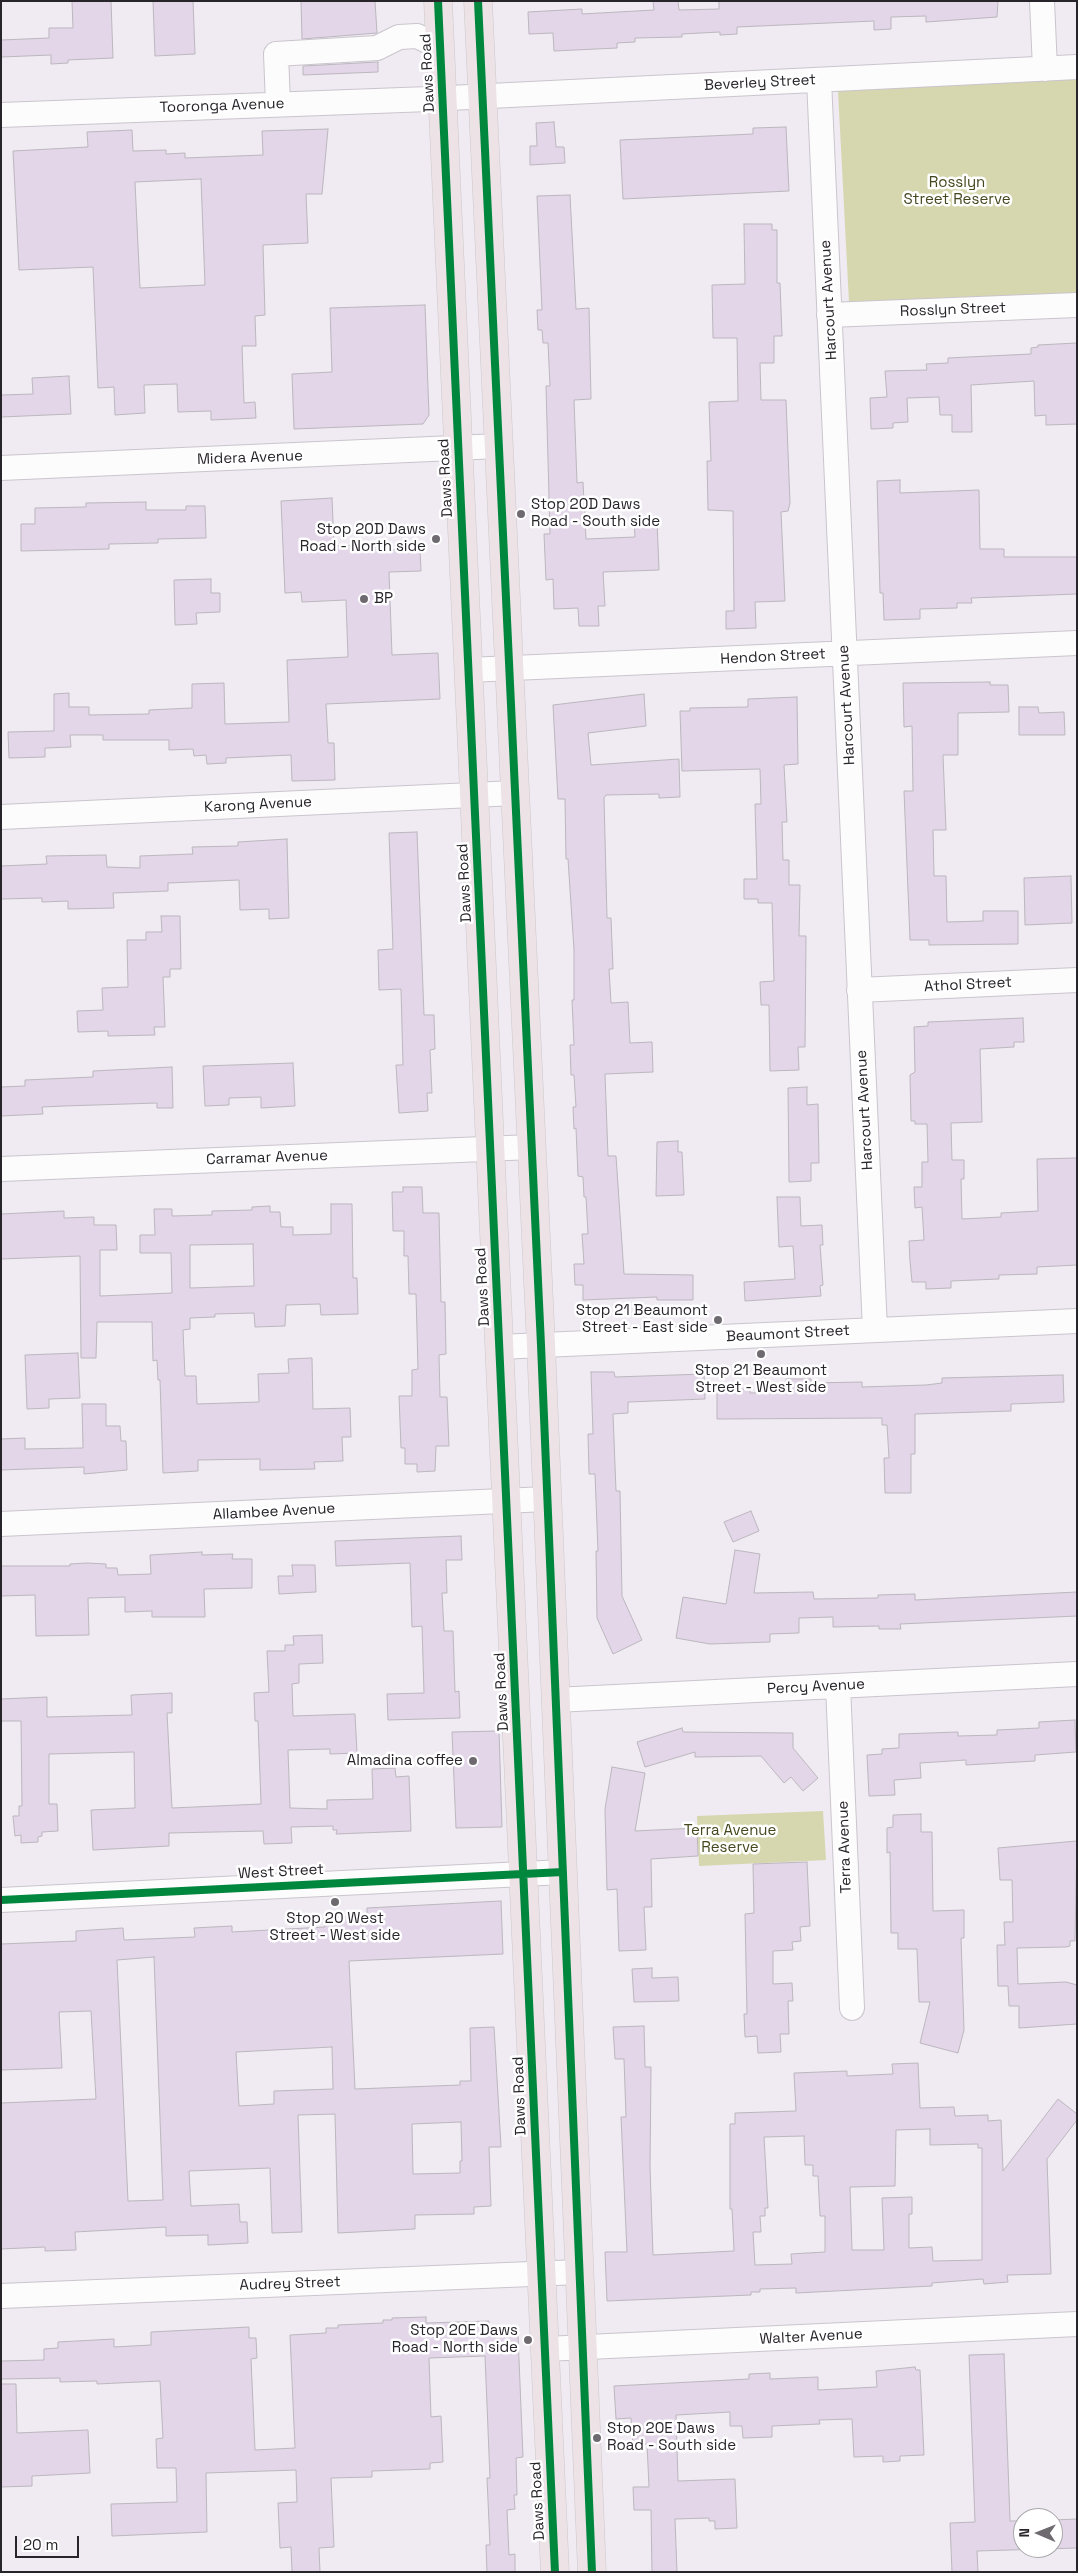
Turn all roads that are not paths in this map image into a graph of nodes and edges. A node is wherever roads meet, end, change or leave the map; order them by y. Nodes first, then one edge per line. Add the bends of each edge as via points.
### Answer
1 (438, 1) edge
2 (478, 1) edge
3 (1042, 1) edge
4 (440, 47) junction
5 (1077, 67) edge
6 (1045, 69) junction
7 (819, 80) junction
8 (483, 96) junction
9 (443, 98) junction
10 (278, 104) junction
11 (1, 115) edge
12 (1077, 305) edge
13 (829, 315) junction
14 (499, 446) junction
15 (459, 448) junction
16 (1, 468) edge
17 (1077, 643) edge
18 (844, 653) junction
19 (510, 669) junction
20 (468, 670) junction
21 (515, 793) junction
22 (474, 795) junction
23 (1, 817) edge
24 (1077, 980) edge
25 (860, 990) junction
26 (532, 1147) junction
27 (490, 1149) junction
28 (1, 1169) edge
29 (1077, 1321) edge
30 (875, 1330) junction
31 (541, 1345) junction
32 (499, 1347) junction
33 (546, 1499) junction
34 (506, 1501) junction
35 (1, 1524) edge
36 (1077, 1674) edge
37 (838, 1686) junction
38 (555, 1700) junction
39 (563, 1872) junction
40 (524, 1874) junction
41 (1, 1900) edge
42 (852, 2008) dead end
43 (579, 2272) junction
44 (542, 2274) junction
45 (1, 2296) edge
46 (1077, 2324) edge
47 (582, 2348) junction
48 (545, 2349) junction
49 (554, 2572) edge
50 (592, 2572) edge

1 - 4 main road, Daws Road
2 - 8 main road
3 - 6 street
4 - 9 main road, Daws Road
4 - 10 street via 417,36 399,37 377,48 276,54
5 - 6 street, Beverley Street
6 - 7 street, Beverley Street
7 - 8 street, Beverley Street
7 - 13 street, Harcourt Avenue
8 - 9 street, Beverley Street
8 - 14 main road
9 - 10 street, Tooronga Avenue
9 - 15 main road, Daws Road
10 - 11 street, Tooronga Avenue
12 - 13 street, Rosslyn Street
13 - 18 street, Harcourt Avenue
14 - 15 street, Midera Avenue
14 - 19 main road
15 - 16 street, Midera Avenue
15 - 20 main road, Daws Road
17 - 18 street, Hendon Street
18 - 19 street, Hendon Street
18 - 25 street, Harcourt Avenue
19 - 20 street, Hendon Street
19 - 21 main road
20 - 22 main road, Daws Road
21 - 22 street, Karong Avenue
21 - 26 main road
22 - 23 street, Karong Avenue
22 - 27 main road, Daws Road
24 - 25 street, Athol Street
25 - 30 street, Harcourt Avenue
26 - 27 street, Carramar Avenue
26 - 31 main road
27 - 28 street, Carramar Avenue
27 - 32 main road, Daws Road
29 - 30 street, Beaumont Street
30 - 31 street, Beaumont Street
31 - 32 street, Beaumont Street
31 - 33 main road
32 - 34 main road, Daws Road
33 - 34 street, Allambee Avenue
33 - 38 main road
34 - 35 street, Allambee Avenue
34 - 40 main road, Daws Road
36 - 37 street, Percy Avenue
37 - 38 street, Percy Avenue
37 - 42 street, Terra Avenue
38 - 39 main road
39 - 40 street, West Street
39 - 43 main road
40 - 41 street, West Street
40 - 44 main road, Daws Road
43 - 44 street, Audrey Street
43 - 47 main road
44 - 45 street, Audrey Street
44 - 48 main road, Daws Road
46 - 47 street, Walter Avenue
47 - 48 street, Walter Avenue
47 - 50 main road
48 - 49 main road, Daws Road

